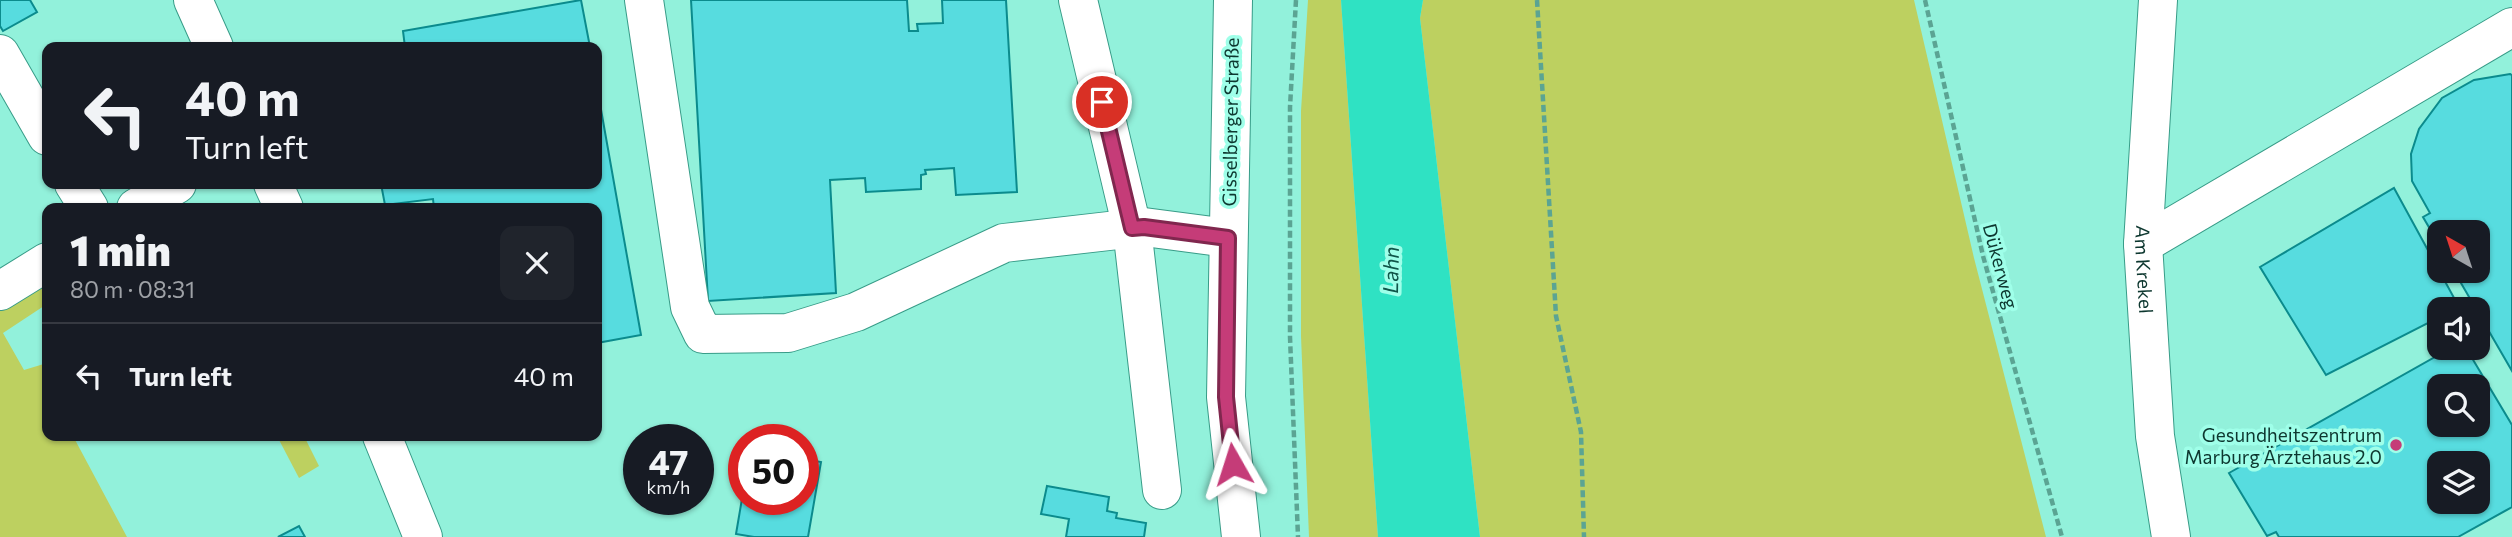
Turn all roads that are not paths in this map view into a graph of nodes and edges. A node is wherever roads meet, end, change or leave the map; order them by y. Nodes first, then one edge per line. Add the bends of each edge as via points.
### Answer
1 (193, 0) edge
2 (644, 0) edge
3 (1078, 0) edge
4 (1233, 0) edge
5 (2158, 0) edge
6 (2512, 27) edge
7 (212, 42) edge
8 (0, 54) edge
9 (42, 127) edge
10 (168, 189) edge
11 (145, 203) edge
12 (1132, 228) junction
13 (1228, 238) junction
14 (2143, 244) junction
15 (42, 265) edge
16 (0, 291) edge
17 (384, 441) edge
18 (1162, 490) dead end
19 (423, 537) edge
20 (1241, 537) edge
21 (2171, 537) edge

1 - 7 street
2 - 12 street via 690,307 703,334 788,333 856,312 1004,243
3 - 12 street
4 - 13 street, Gisselberger Straße
5 - 14 street, Am Krekel
6 - 14 street
8 - 9 street
10 - 11 street
12 - 13 street
12 - 18 street
13 - 20 street, Gisselberger Straße via 1226,397
14 - 21 street, Am Krekel via 2155,436
15 - 16 street
17 - 19 street

